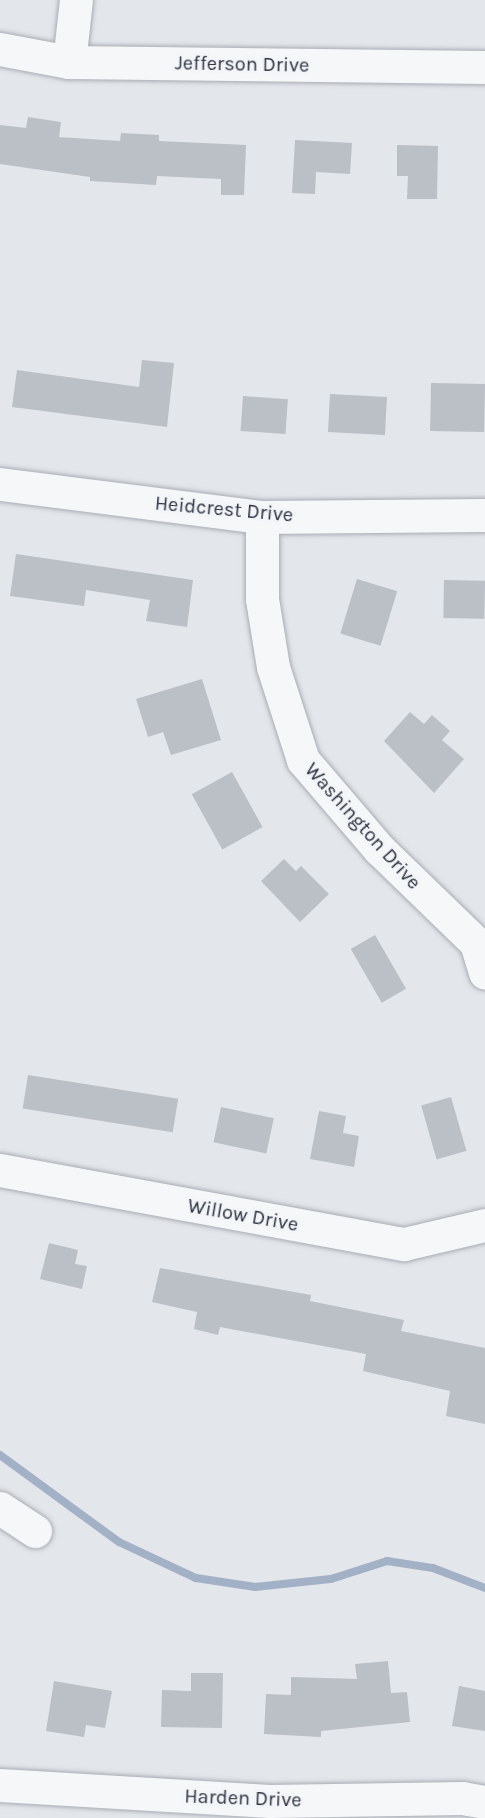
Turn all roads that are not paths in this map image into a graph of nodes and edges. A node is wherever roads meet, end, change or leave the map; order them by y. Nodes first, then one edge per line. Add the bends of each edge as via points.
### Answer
1 (76, 0) edge
2 (0, 50) edge
3 (69, 62) junction
4 (485, 67) edge
5 (0, 484) edge
6 (485, 515) edge
7 (262, 517) junction
8 (482, 952) edge
9 (0, 1170) edge
10 (485, 1225) edge
11 (0, 1508) edge
12 (35, 1531) dead end
13 (0, 1785) edge
14 (485, 1802) edge

1 - 3 street
2 - 3 street, Jefferson Drive
3 - 4 street, Jefferson Drive
5 - 7 street, Heidcrest Drive
6 - 7 street, Heidcrest Drive
7 - 8 street, Washington Drive via 262,599 273,667 303,760 379,849
9 - 10 street, Willow Drive via 404,1244
11 - 12 street
13 - 14 street, Harden Drive via 270,1801 462,1798

